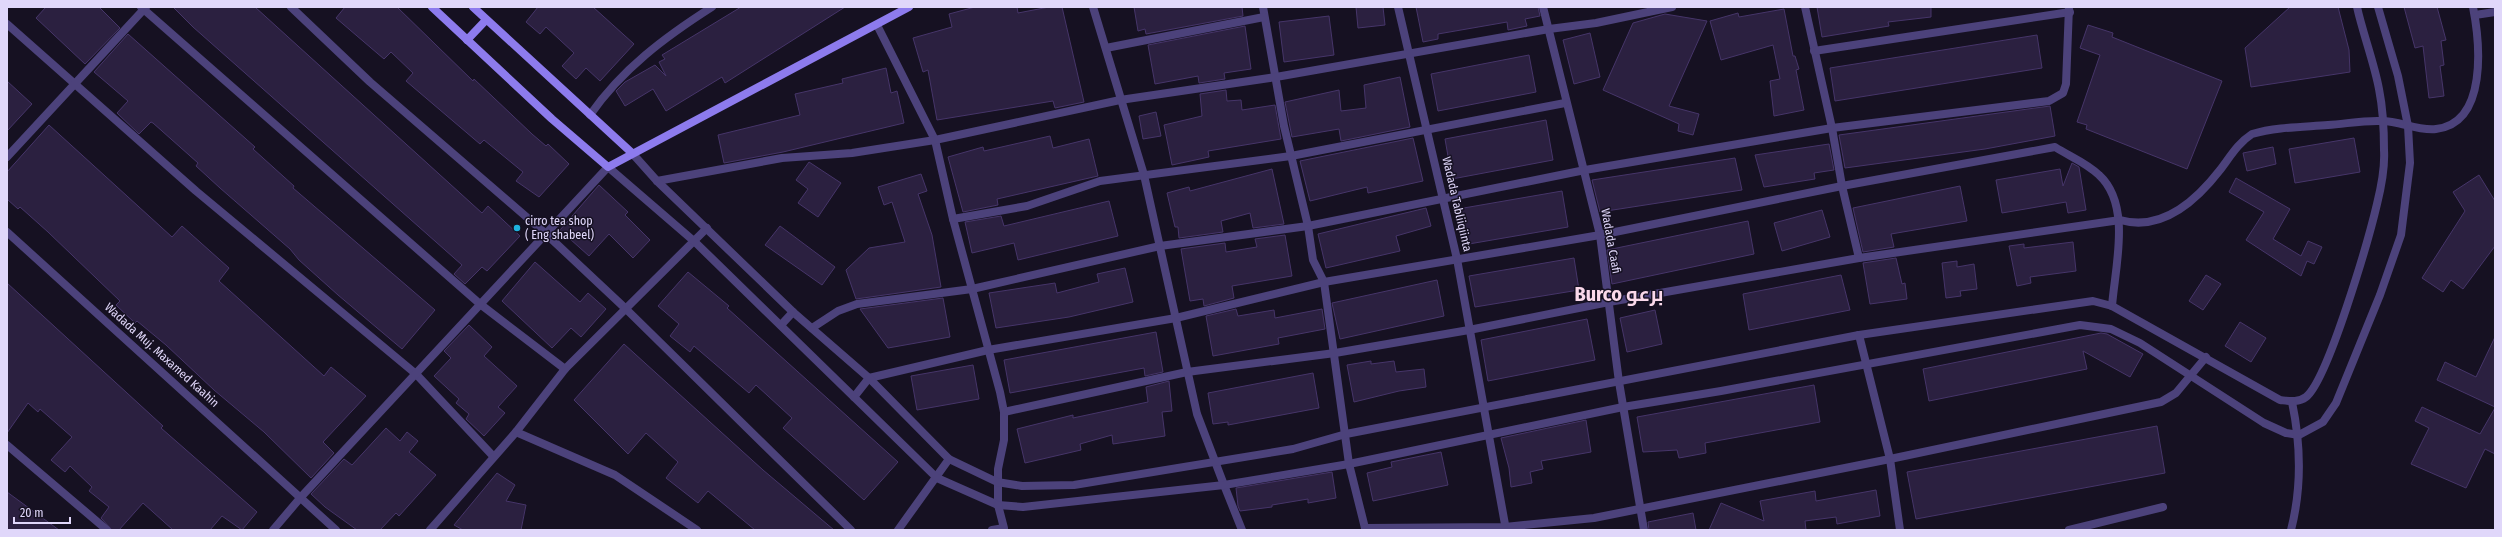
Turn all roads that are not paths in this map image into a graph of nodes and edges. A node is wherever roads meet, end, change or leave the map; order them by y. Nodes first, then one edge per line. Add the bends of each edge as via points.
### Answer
1 (290, 7) edge
2 (432, 7) edge
3 (473, 7) edge
4 (909, 7) edge
5 (1094, 7) edge
6 (1263, 7) edge
7 (1398, 7) edge
8 (1543, 7) edge
9 (1672, 7) edge
10 (1806, 7) edge
11 (2357, 7) edge
12 (2378, 7) edge
13 (144, 8) edge
14 (710, 8) edge
15 (2069, 10) edge
16 (2474, 11) edge
17 (2495, 12) edge
18 (1264, 16) junction
19 (486, 20) junction
20 (7, 24) edge
21 (877, 25) junction
22 (1549, 29) junction
23 (467, 40) junction
24 (1106, 48) junction
25 (1814, 51) junction
26 (1411, 53) junction
27 (1276, 77) junction
28 (73, 85) junction
29 (1120, 100) junction
30 (1565, 103) junction
31 (590, 115) junction
32 (2383, 120) junction
33 (2408, 126) junction
34 (1832, 128) junction
35 (1428, 130) junction
36 (934, 140) junction
37 (632, 153) junction
38 (7, 156) edge
39 (1291, 156) junction
40 (608, 167) junction
41 (1585, 170) junction
42 (1144, 175) junction
43 (657, 181) junction
44 (1842, 186) junction
45 (1443, 198) junction
46 (953, 219) junction
47 (2120, 220) junction
48 (1308, 226) junction
49 (707, 228) junction
50 (7, 232) edge
51 (545, 233) junction
52 (1600, 235) junction
53 (695, 242) junction
54 (1160, 246) junction
55 (1860, 258) junction
56 (1457, 259) junction
57 (1324, 282) junction
58 (972, 288) junction
59 (1609, 302) junction
60 (480, 304) junction
61 (2112, 306) junction
62 (626, 308) junction
63 (793, 312) junction
64 (1176, 318) junction
65 (782, 326) junction
66 (812, 328) junction
67 (1469, 330) junction
68 (1859, 335) junction
69 (988, 350) junction
70 (1335, 353) junction
71 (2206, 357) junction
72 (1865, 365) junction
73 (565, 369) junction
74 (1187, 372) junction
75 (416, 374) junction
76 (2192, 376) junction
77 (869, 378) junction
78 (1619, 382) junction
79 (854, 397) junction
80 (2292, 402) junction
81 (1623, 407) junction
82 (1484, 408) junction
83 (1004, 412) junction
84 (516, 432) junction
85 (1346, 434) junction
86 (2299, 435) junction
87 (1487, 436) junction
88 (7, 444) edge
89 (493, 456) junction
90 (949, 459) junction
91 (1890, 459) junction
92 (1216, 463) junction
93 (1349, 464) junction
94 (937, 478) junction
95 (997, 482) junction
96 (1224, 485) junction
97 (301, 497) junction
98 (998, 505) junction
99 (2163, 507) dead end
100 (1640, 510) junction
101 (1505, 528) edge
102 (1004, 529) edge
103 (1366, 529) edge
104 (107, 530) edge
105 (273, 530) edge
106 (336, 530) edge
107 (430, 530) edge
108 (696, 530) edge
109 (851, 530) edge
110 (898, 530) edge
111 (992, 530) edge
112 (1242, 530) edge
113 (1644, 530) edge
114 (1900, 530) edge
115 (2069, 530) edge
116 (2291, 530) edge

1 - 51 street via 370,82
2 - 23 main road
3 - 19 main road
4 - 21 main road
5 - 24 street
6 - 18 street
7 - 26 street, Wadada Tabliiqiinta
8 - 22 street, Wadada Caafi
9 - 22 street via 1596,23
10 - 25 street
11 - 32 street via 2379,88
12 - 33 street via 2398,76
13 - 28 street
13 - 60 street
14 - 31 street via 646,53 606,92
15 - 25 street
15 - 34 street via 2066,84 2063,94 2058,98
16 - 17 street
16 - 33 street via 2478,62 2476,88 2466,112 2452,123 2437,129
18 - 24 street
18 - 27 street
19 - 23 main road
19 - 31 main road
20 - 28 street
21 - 36 street
21 - 37 main road
22 - 26 street
22 - 30 street, Wadada Caafi
23 - 40 main road
24 - 29 street
25 - 34 street
26 - 27 street
26 - 35 street, Wadada Tabliiqiinta
27 - 29 street
27 - 39 street
28 - 38 street
28 - 75 street
29 - 36 street
29 - 42 street
30 - 35 street
30 - 41 street, Wadada Caafi
31 - 37 main road
32 - 33 street
32 - 47 street via 2252,134 2238,145 2212,180 2191,202 2167,216 2150,222 2136,224
32 - 80 street via 2384,152 2378,203 2346,307 2317,384 2305,397
33 - 86 street via 2410,163 2401,235 2336,403 2323,422
34 - 41 street
34 - 44 street
35 - 39 street
35 - 45 street, Wadada Tabliiqiinta
36 - 43 street via 852,153 782,158
36 - 46 street
37 - 40 main road
37 - 43 street
39 - 42 street
39 - 48 street
40 - 51 street
40 - 53 street
41 - 45 street
41 - 52 street, Wadada Caafi
42 - 46 street via 1100,181 1027,206
42 - 54 street
43 - 49 street
44 - 47 street via 2055,147 2100,176 2116,204
44 - 52 street
44 - 55 street
45 - 48 street
45 - 56 street, Wadada Tabliiqiinta
46 - 58 street
47 - 55 street
47 - 61 street
48 - 54 street
48 - 57 street via 1313,260
49 - 53 street
49 - 63 street
50 - 97 street, Wadada Muj. Maxamed Kaahin
51 - 60 street
51 - 62 street
52 - 56 street
52 - 59 street, Wadada Caafi
53 - 62 street
53 - 65 street
54 - 58 street
54 - 64 street
55 - 59 street
56 - 57 street
56 - 67 street, Wadada Tabliiqiinta
57 - 64 street
57 - 70 street
58 - 66 street via 857,304 838,311
58 - 69 street
59 - 67 street
59 - 78 street, Wadada Caafi
60 - 73 street
60 - 75 street
61 - 68 street via 2093,301 2058,305
61 - 71 street
62 - 73 street
62 - 109 street
63 - 65 street
63 - 66 street
64 - 69 street
64 - 74 street
65 - 79 street
66 - 77 street
67 - 70 street
67 - 82 street, Wadada Tabliiqiinta
68 - 72 street
68 - 78 street
69 - 77 street
69 - 83 street
70 - 74 street
70 - 85 street
71 - 76 street
71 - 80 street via 2280,400
72 - 76 street via 2080,325 2111,329 2140,343
72 - 81 street
72 - 91 street
73 - 84 street
74 - 83 street
74 - 92 street via 1197,414
75 - 89 street
75 - 97 street
76 - 86 street via 2264,423 2286,433
76 - 91 street via 2176,393 2161,402
77 - 79 street
77 - 90 street
78 - 81 street, Wadada Caafi
78 - 82 street
79 - 94 street
80 - 86 street
81 - 87 street
81 - 100 street, Wadada Caafi
82 - 85 street
82 - 87 street, Wadada Tabliiqiinta
83 - 95 street via 1004,440
84 - 89 street
84 - 108 street via 615,475
85 - 92 street via 1293,449
85 - 93 street
86 - 116 street via 2298,505
87 - 93 street
87 - 101 street, Wadada Tabliiqiinta
88 - 104 street
89 - 107 street
90 - 94 street
90 - 95 street
91 - 100 street
91 - 114 street
92 - 95 street via 1074,485 1022,486
92 - 96 street
93 - 96 street
93 - 103 street
94 - 98 street
94 - 110 street
95 - 98 street
96 - 98 street via 1023,507
96 - 112 street
97 - 105 street
97 - 106 street, Wadada Muj. Maxamed Kaahin
98 - 102 street
99 - 115 street
100 - 101 street
100 - 113 street, Wadada Caafi
101 - 103 street
102 - 111 street

